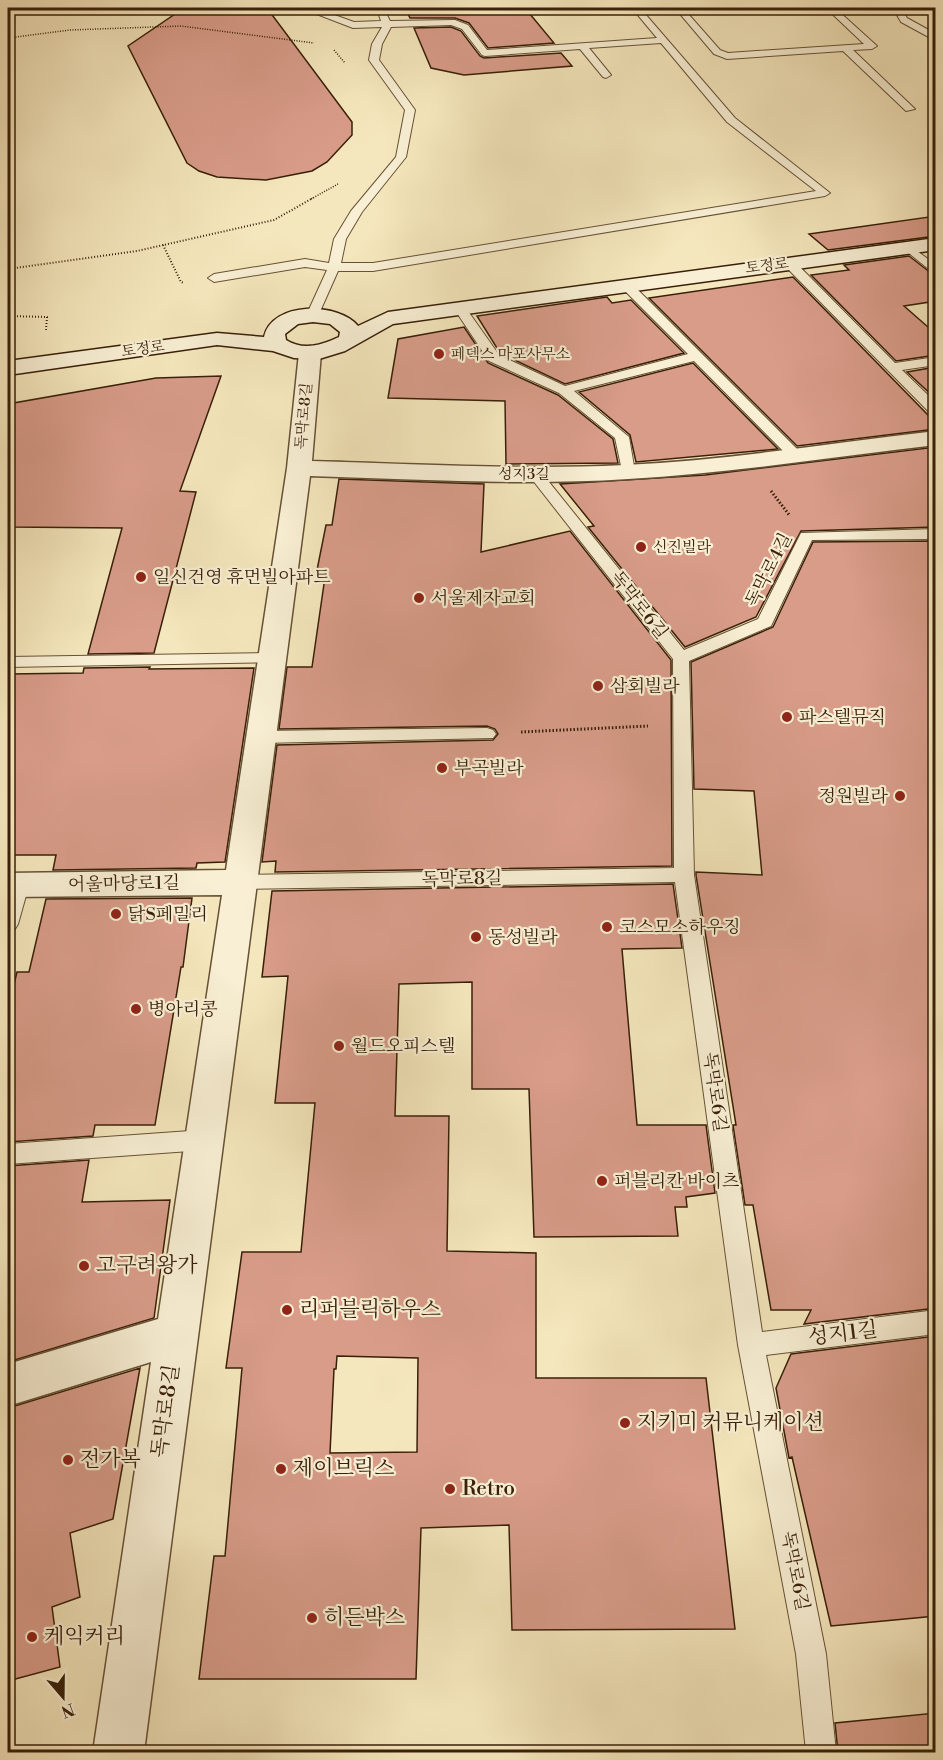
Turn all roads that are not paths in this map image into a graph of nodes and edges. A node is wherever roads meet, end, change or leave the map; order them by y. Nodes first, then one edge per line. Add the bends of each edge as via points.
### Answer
1 (289, 8) edge
2 (636, 8) edge
3 (679, 8) edge
4 (830, 8) edge
5 (897, 8) edge
6 (382, 13) dead end
7 (387, 25) junction
8 (936, 38) edge
9 (664, 40) junction
10 (583, 46) junction
11 (845, 48) junction
12 (606, 75) dead end
13 (910, 109) dead end
14 (936, 244) edge
15 (909, 248) junction
16 (789, 263) junction
17 (334, 267) junction
18 (936, 272) edge
19 (214, 278) dead end
20 (626, 285) junction
21 (459, 307) junction
22 (312, 316) junction
23 (335, 318) junction
24 (388, 318) junction
25 (282, 323) junction
26 (217, 339) junction
27 (350, 339) junction
28 (294, 349) junction
29 (698, 356) junction
30 (936, 361) edge
31 (892, 367) junction
32 (8, 370) edge
33 (564, 390) junction
34 (936, 411) edge
35 (936, 438) edge
36 (795, 455) junction
37 (299, 468) junction
38 (628, 472) junction
39 (537, 475) junction
40 (936, 534) edge
41 (273, 658) junction
42 (681, 658) junction
43 (8, 662) edge
44 (487, 734) road end
45 (261, 737) junction
46 (684, 875) junction
47 (240, 882) junction
48 (13, 885) edge
49 (8, 924) edge
50 (204, 1140) junction
51 (8, 1154) edge
52 (936, 1323) edge
53 (177, 1334) junction
54 (751, 1345) junction
55 (8, 1385) edge
56 (118, 1752) edge
57 (821, 1752) edge

1 - 7 lane via 315,11 354,25
2 - 9 lane
3 - 11 lane via 717,52 727,56
4 - 11 lane via 872,46
5 - 8 lane via 904,20
6 - 7 lane
7 - 10 lane via 452,22 465,27 485,53
7 - 17 lane via 374,60 410,110 401,158 351,221 340,240
9 - 10 lane
9 - 17 lane via 731,120 825,193 373,267
10 - 12 lane
11 - 13 lane
14 - 15 street, 토정로
15 - 16 street, 토정로
15 - 18 lane
16 - 20 street, 토정로
16 - 31 lane
17 - 19 lane via 305,263
17 - 22 lane
20 - 21 street, 토정로
20 - 29 lane
21 - 24 street, 토정로
21 - 33 lane via 494,358
22 - 23 street
22 - 25 street
23 - 24 street
23 - 27 street via 351,331
24 - 27 street, 토정로
25 - 26 street
25 - 28 street, 독막로8길 via 275,340
26 - 28 street, 토정로
26 - 32 street, 토정로
27 - 28 street, 토정로 via 333,349
28 - 37 street, 독막로8길
29 - 33 lane
29 - 36 lane
30 - 31 lane
31 - 34 lane
33 - 38 lane via 622,437
35 - 36 street, 성지3길
36 - 38 street, 성지3길
37 - 39 street, 성지3길
37 - 41 street, 독막로8길
38 - 39 street, 성지3길
39 - 42 lane, 독막로6길
40 - 42 lane, 독막로4길 via 806,536 765,622
41 - 43 lane
41 - 45 street, 독막로8길
42 - 46 lane, 독막로6길
44 - 45 lane
45 - 47 street, 독막로8길
46 - 47 lane, 독막로8길
46 - 54 lane, 독막로6길
47 - 48 street, 어울마당로1길
47 - 50 street, 독막로8길
48 - 49 lane
50 - 51 lane
50 - 53 street, 독막로8길
52 - 54 lane, 성지1길
53 - 55 street
53 - 56 street, 독막로8길
54 - 57 lane, 독막로6길 via 811,1654

